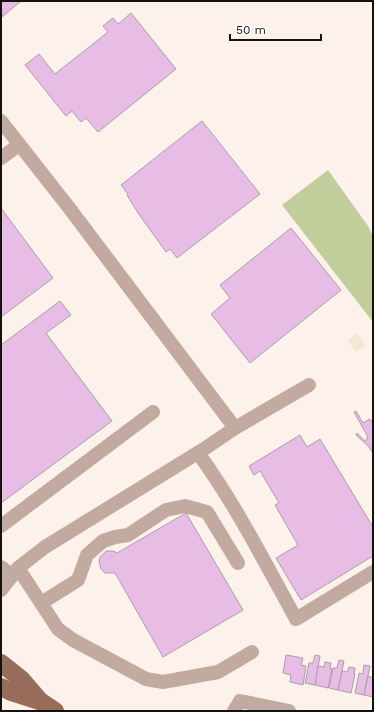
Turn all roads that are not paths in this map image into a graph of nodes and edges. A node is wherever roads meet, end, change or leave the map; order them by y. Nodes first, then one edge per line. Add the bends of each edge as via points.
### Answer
1 (1, 120) edge
2 (19, 145) junction
3 (1, 158) edge
4 (309, 385) dead end
5 (153, 412) dead end
6 (235, 428) junction
7 (198, 453) junction
8 (1, 526) edge
9 (238, 563) dead end
10 (1, 567) edge
11 (15, 572) junction
12 (373, 572) edge
13 (1, 590) edge
14 (41, 603) junction
15 (252, 652) dead end
16 (1, 663) edge
17 (1, 687) edge
18 (40, 701) junction
19 (55, 711) edge
20 (234, 711) edge
21 (290, 711) edge

1 - 2 street
2 - 3 street
2 - 6 street
4 - 6 street
5 - 8 street
6 - 7 street
7 - 11 street via 45,547
7 - 12 street via 231,503 296,619
9 - 14 street via 207,512 185,506 166,510 128,535 103,541 87,555 78,580
10 - 11 street
11 - 13 street
11 - 14 street
14 - 15 street via 58,629 73,640 146,679 163,682 218,672
16 - 18 main road via 21,679
17 - 18 main road
18 - 19 main road
20 - 21 street via 240,701

